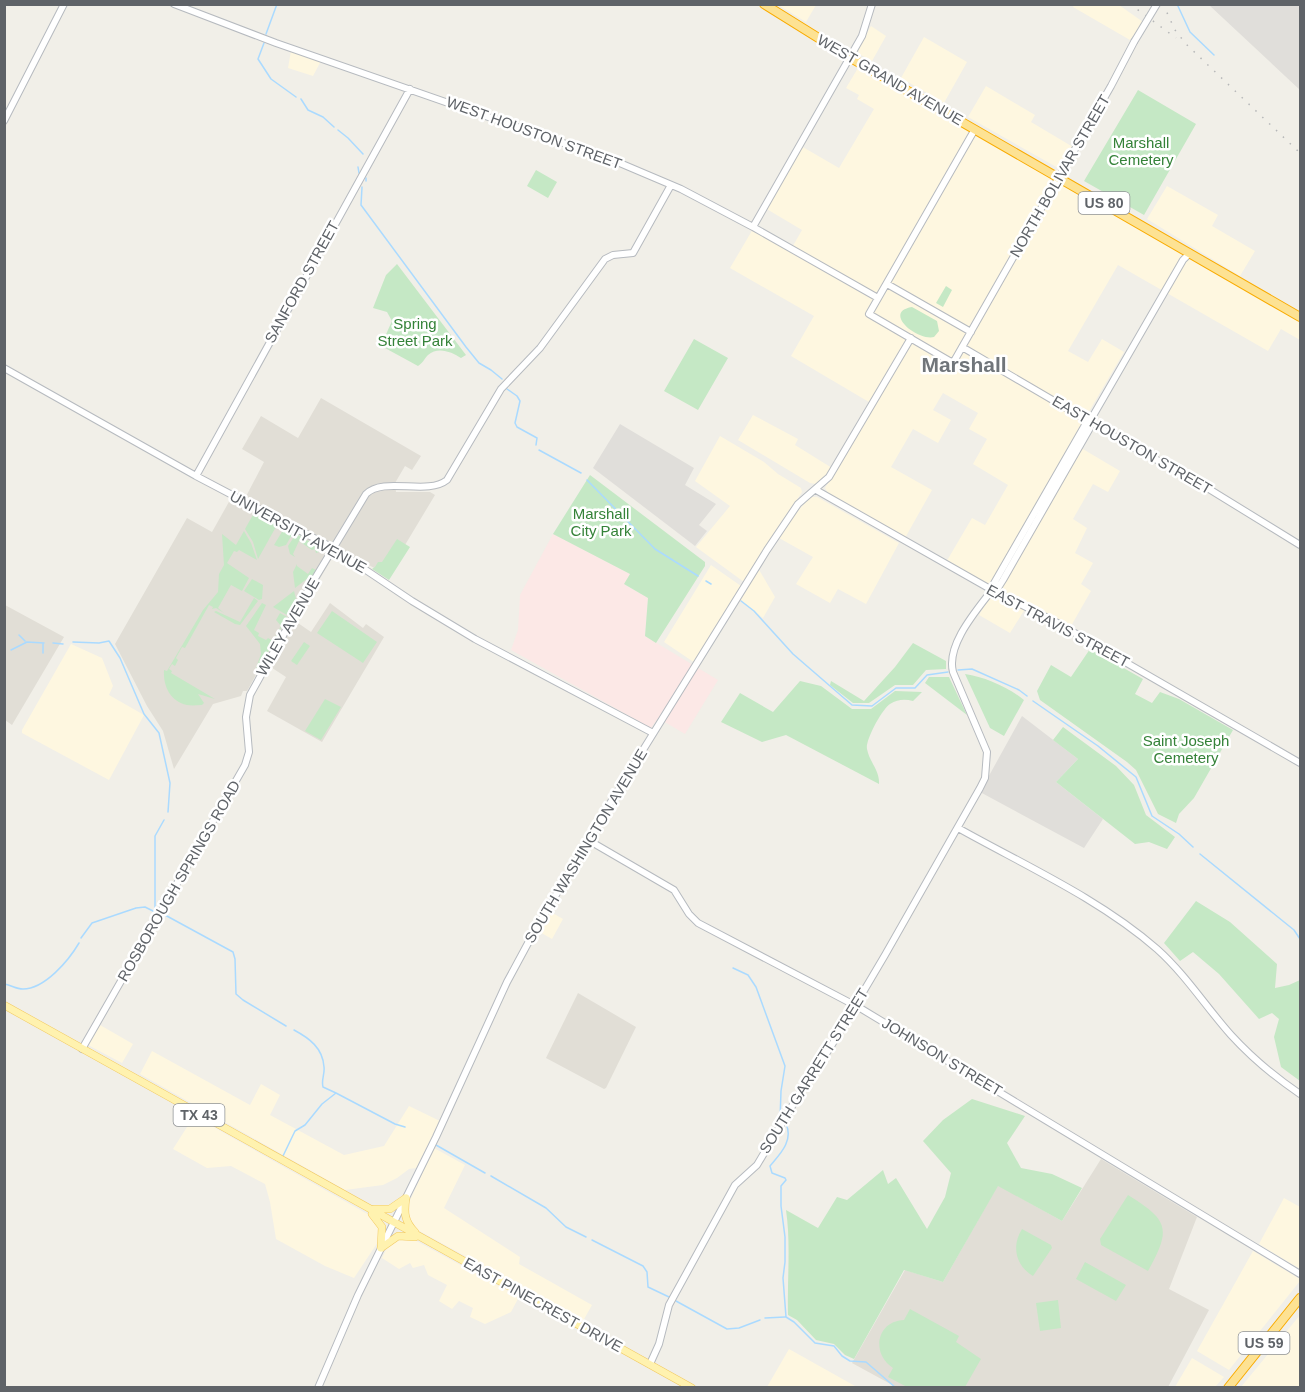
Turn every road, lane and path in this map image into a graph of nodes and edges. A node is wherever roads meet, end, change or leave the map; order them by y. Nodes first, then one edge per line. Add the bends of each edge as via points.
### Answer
1 (64, 4) edge
2 (174, 4) edge
3 (764, 4) edge
4 (872, 4) edge
5 (1157, 4) edge
6 (849, 57) junction
7 (410, 89) junction
8 (4, 122) edge
9 (975, 129) junction
10 (1059, 178) junction
11 (671, 185) junction
12 (753, 227) junction
13 (1190, 253) junction
14 (887, 284) junction
15 (878, 298) junction
16 (1300, 317) edge
17 (971, 332) junction
18 (911, 338) junction
19 (962, 347) junction
20 (4, 368) edge
21 (1090, 422) junction
22 (196, 476) junction
23 (816, 490) junction
24 (1300, 545) edge
25 (333, 548) junction
26 (992, 590) junction
27 (247, 705) joint
28 (653, 734) junction
29 (1300, 763) edge
30 (958, 828) junction
31 (588, 840) junction
32 (4, 1005) edge
33 (855, 1006) junction
34 (82, 1049) junction
35 (1300, 1094) edge
36 (406, 1198) junction
37 (366, 1208) junction
38 (394, 1223) junction
39 (421, 1238) junction
40 (381, 1248) junction
41 (1300, 1275) edge
42 (1300, 1299) edge
43 (650, 1364) junction
44 (318, 1388) edge
45 (692, 1388) edge
46 (1228, 1388) edge

1 - 8 street
2 - 7 street, WEST HOUSTON STREET
3 - 6 highway, WEST GRAND AVENUE / US 80
4 - 6 street
5 - 10 street, NORTH BOLIVAR STREET, bridge
6 - 9 highway, WEST GRAND AVENUE / US 80
6 - 12 street
7 - 11 street, WEST HOUSTON STREET via 615,161
7 - 22 street, SANFORD STREET
9 - 10 highway, WEST GRAND AVENUE / US 80
9 - 14 street
10 - 13 highway, US 80
10 - 17 street, NORTH BOLIVAR STREET
11 - 12 street, WEST HOUSTON STREET
11 - 25 street, WILEY AVENUE via 633,253 613,255 604,261 540,348 501,389 451,475 442,484 371,489
12 - 15 street, WEST HOUSTON STREET
13 - 16 highway, US 80
13 - 21 street
14 - 15 street
14 - 17 street
15 - 18 street via 869,314
17 - 19 street, NORTH BOLIVAR STREET
18 - 19 street, NORTH BOLIVAR STREET via 953,363
18 - 23 street, SOUTH WASHINGTON AVENUE via 834,470
19 - 21 street, EAST HOUSTON STREET
20 - 22 street, UNIVERSITY AVENUE
21 - 24 street, EAST HOUSTON STREET via 1182,472
21 - 26 street
22 - 25 street, UNIVERSITY AVENUE
23 - 26 street, EAST TRAVIS STREET
23 - 28 street, SOUTH WASHINGTON AVENUE via 790,514
25 - 27 street, WILEY AVENUE
25 - 28 street, UNIVERSITY AVENUE via 456,628
26 - 29 street, EAST TRAVIS STREET via 1054,621
26 - 30 street, SOUTH GARRETT STREET via 955,645 951,660 987,759 985,778
27 - 34 street, ROSBOROUGH SPRINGS ROAD via 247,761
28 - 31 street, SOUTH WASHINGTON AVENUE
30 - 33 street, SOUTH GARRETT STREET
30 - 35 street via 1124,923 1178,969 1250,1056
31 - 33 street, JOHNSON STREET via 674,890 698,923
31 - 36 street, SOUTH WASHINGTON AVENUE via 507,982
32 - 34 main road, TX 43
33 - 41 street, JOHNSON STREET
33 - 43 street, SOUTH GARRETT STREET via 757,1166 735,1185 667,1308
34 - 37 main road, TX 43
36 - 37 main road via 388,1210
36 - 38 street, SOUTH WASHINGTON AVENUE
36 - 39 main road via 406,1220
37 - 38 main road, TX 43
37 - 40 main road via 382,1227
38 - 39 main road, EAST PINECREST DRIVE / TX 43
38 - 40 street, SOUTH WASHINGTON AVENUE
39 - 40 main road via 398,1236
39 - 43 main road, EAST PINECREST DRIVE / TX 43
40 - 44 street, SOUTH WASHINGTON AVENUE
42 - 46 highway, US 59
43 - 45 main road, EAST PINECREST DRIVE / TX 43

